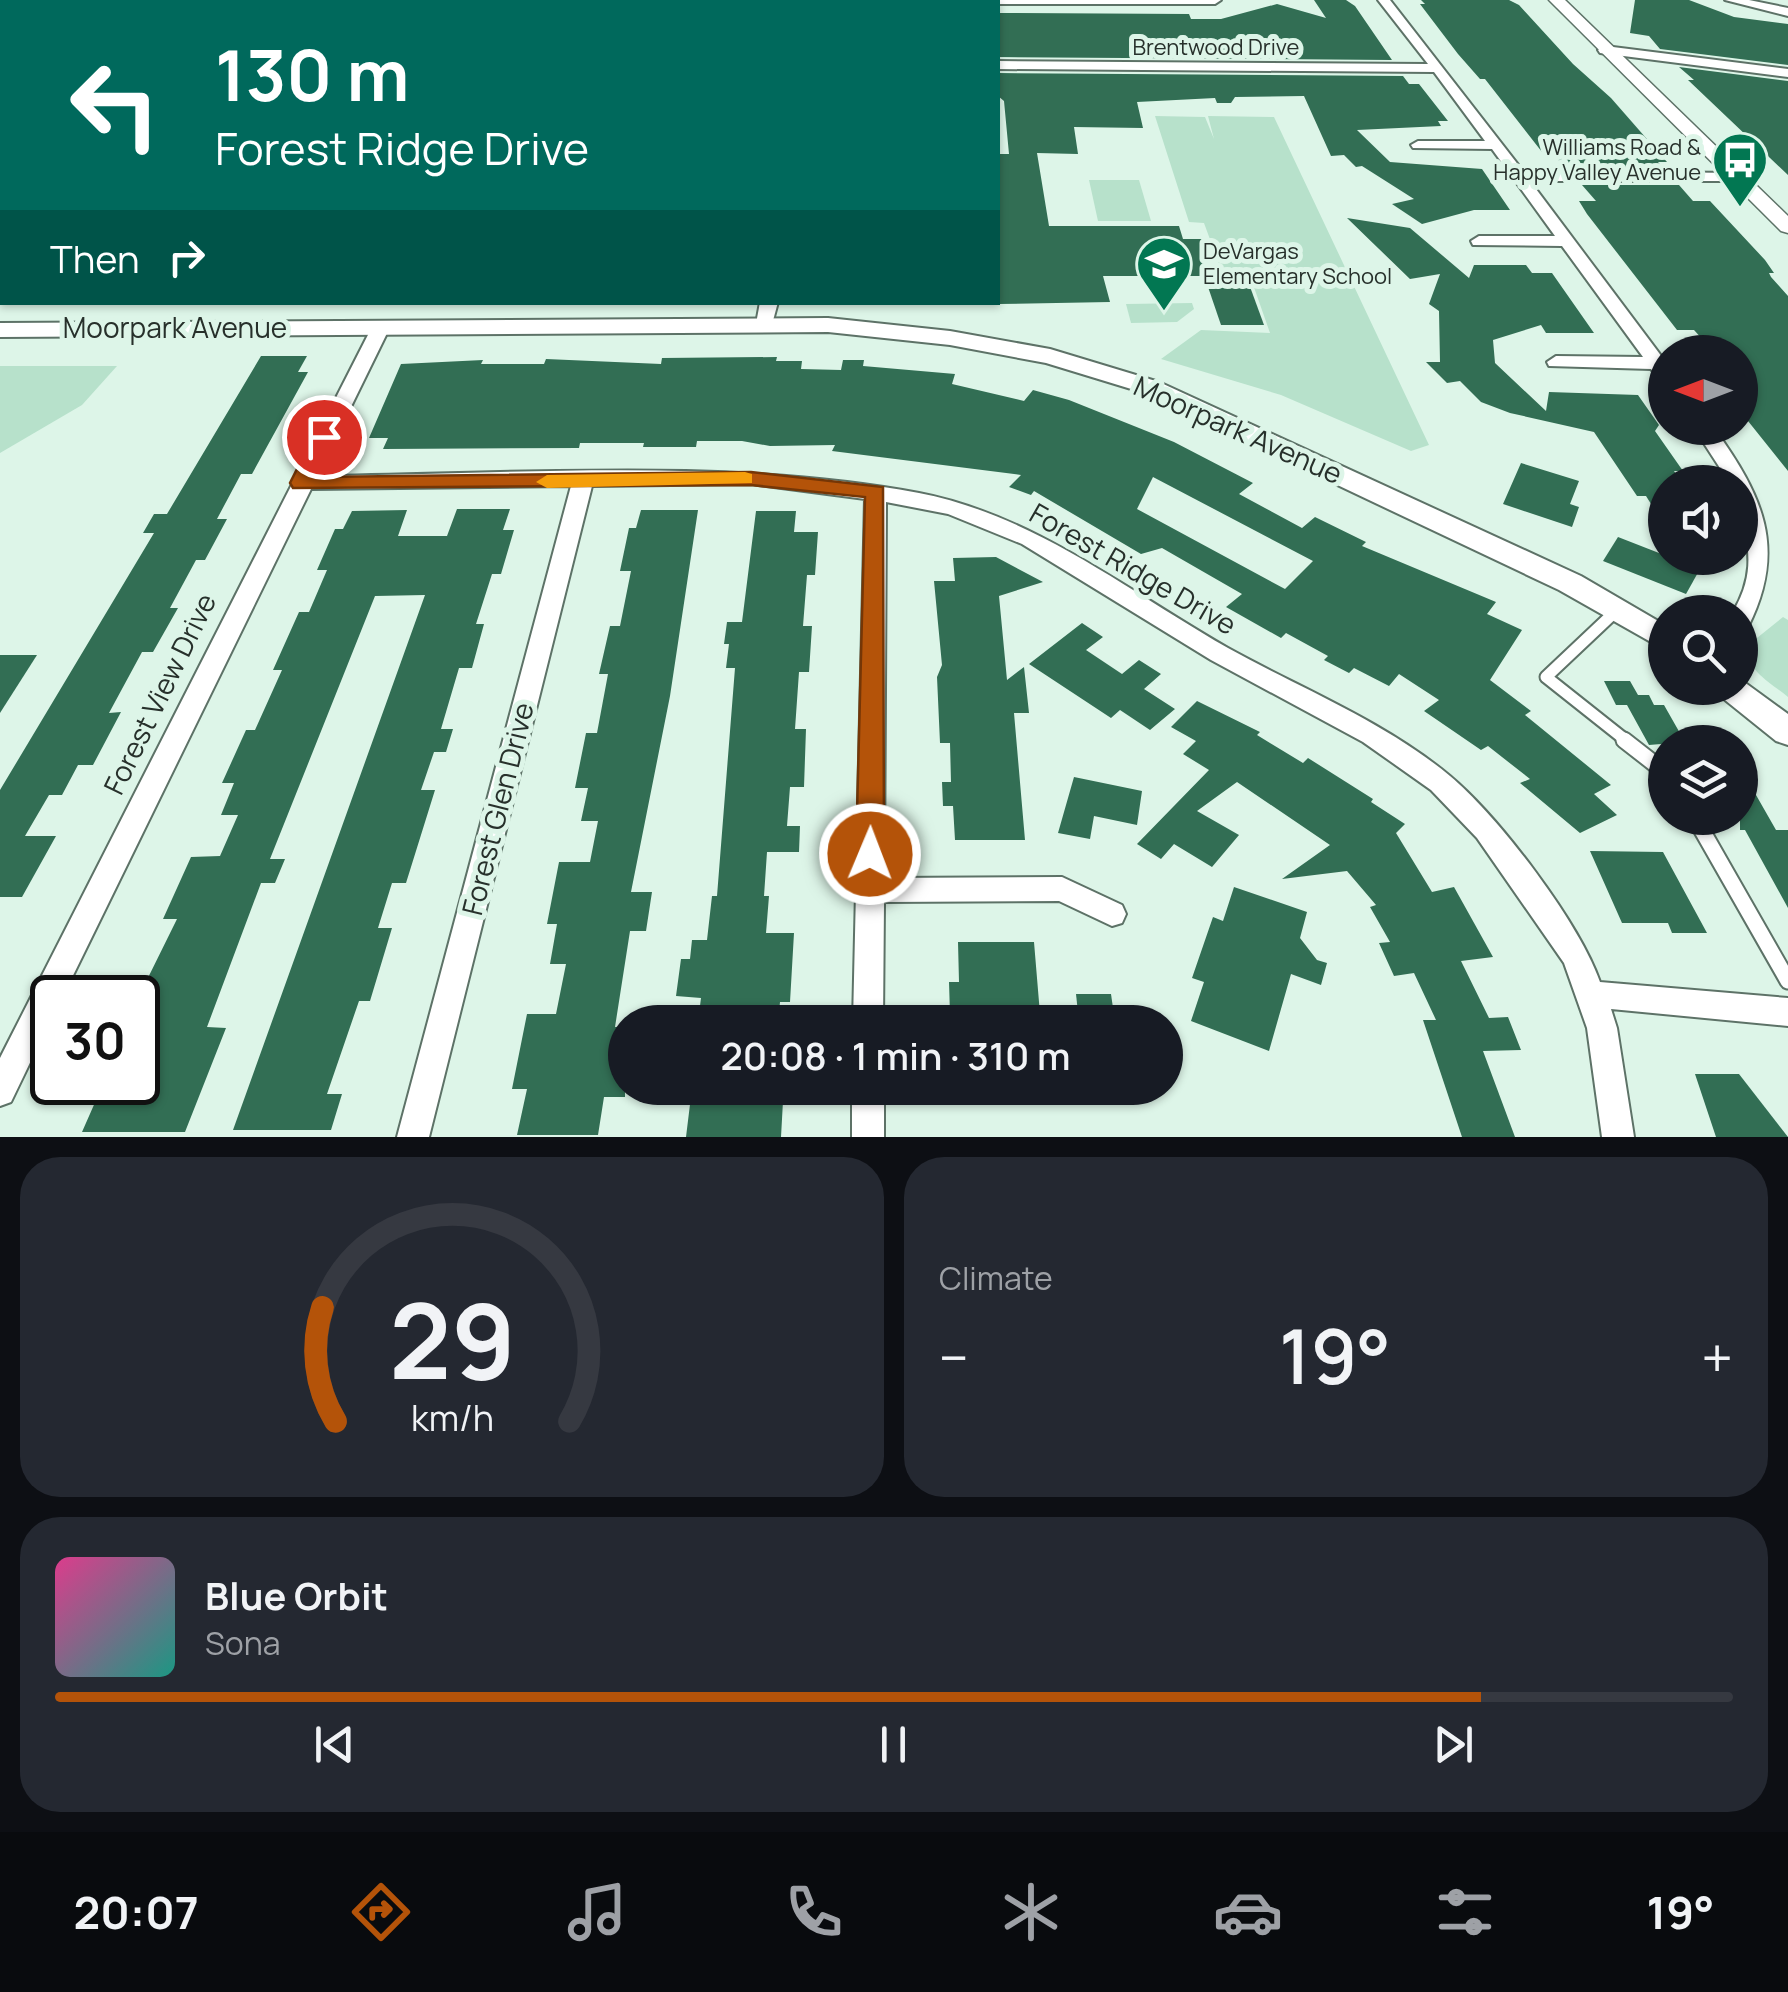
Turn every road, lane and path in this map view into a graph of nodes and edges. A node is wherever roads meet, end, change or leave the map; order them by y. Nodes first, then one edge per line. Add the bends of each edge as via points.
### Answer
1 (972, 0) edge
2 (1215, 0) edge
3 (1384, 0) edge
4 (1556, 0) edge
5 (1731, 0) edge
6 (1788, 12) edge
7 (1605, 50) junction
8 (1000, 65) edge
9 (1435, 68) junction
10 (1788, 73) edge
11 (1418, 145) dead end
12 (1496, 145) junction
13 (1520, 176) junction
14 (1736, 176) junction
15 (1788, 227) edge
16 (1478, 240) dead end
17 (1567, 241) junction
18 (767, 313) edge
19 (380, 327) junction
20 (0, 330) edge
21 (1648, 350) edge
22 (1556, 362) dead end
23 (1648, 367) edge
24 (1716, 445) edge
25 (582, 482) junction
26 (301, 483) junction
27 (876, 492) junction
28 (1758, 607) edge
29 (1618, 610) junction
30 (1648, 629) edge
31 (1754, 705) edge
32 (1788, 732) edge
33 (1648, 759) edge
34 (1706, 835) edge
35 (869, 890) junction
36 (1112, 914) dead end
37 (1788, 982) edge
38 (1590, 994) junction
39 (868, 1005) edge
40 (1788, 1012) edge
41 (0, 1091) edge
42 (868, 1105) edge
43 (413, 1137) edge
44 (868, 1137) edge
45 (1618, 1137) edge

1 - 2 street
3 - 9 street
4 - 7 street
5 - 6 street
7 - 10 street
7 - 14 street
8 - 9 street, Brentwood Drive
9 - 12 street
11 - 12 street
12 - 13 street
13 - 14 street
13 - 17 street
14 - 15 street
16 - 17 street
17 - 21 street
18 - 19 main road, Moorpark Avenue
18 - 29 main road, Moorpark Avenue via 1050,356 1150,387
19 - 20 main road, Moorpark Avenue
19 - 26 street, Forest View Drive
22 - 23 street
24 - 28 street via 1778,542 1778,578
25 - 26 street, Forest Ridge Drive
25 - 27 street, Forest Ridge Drive via 751,478
25 - 43 street, Forest Glen Drive
26 - 41 street, Forest View Drive
27 - 35 street
27 - 38 street, Forest Ridge Drive via 955,509 1030,540 1372,735 1440,783 1487,830 1558,930
29 - 30 main road, Moorpark Avenue
29 - 33 lane via 1546,678
31 - 32 main road
34 - 37 lane
35 - 36 street via 1062,889
35 - 39 street
38 - 40 street
38 - 45 street, Forest Ridge Drive via 1602,1028
42 - 44 street

